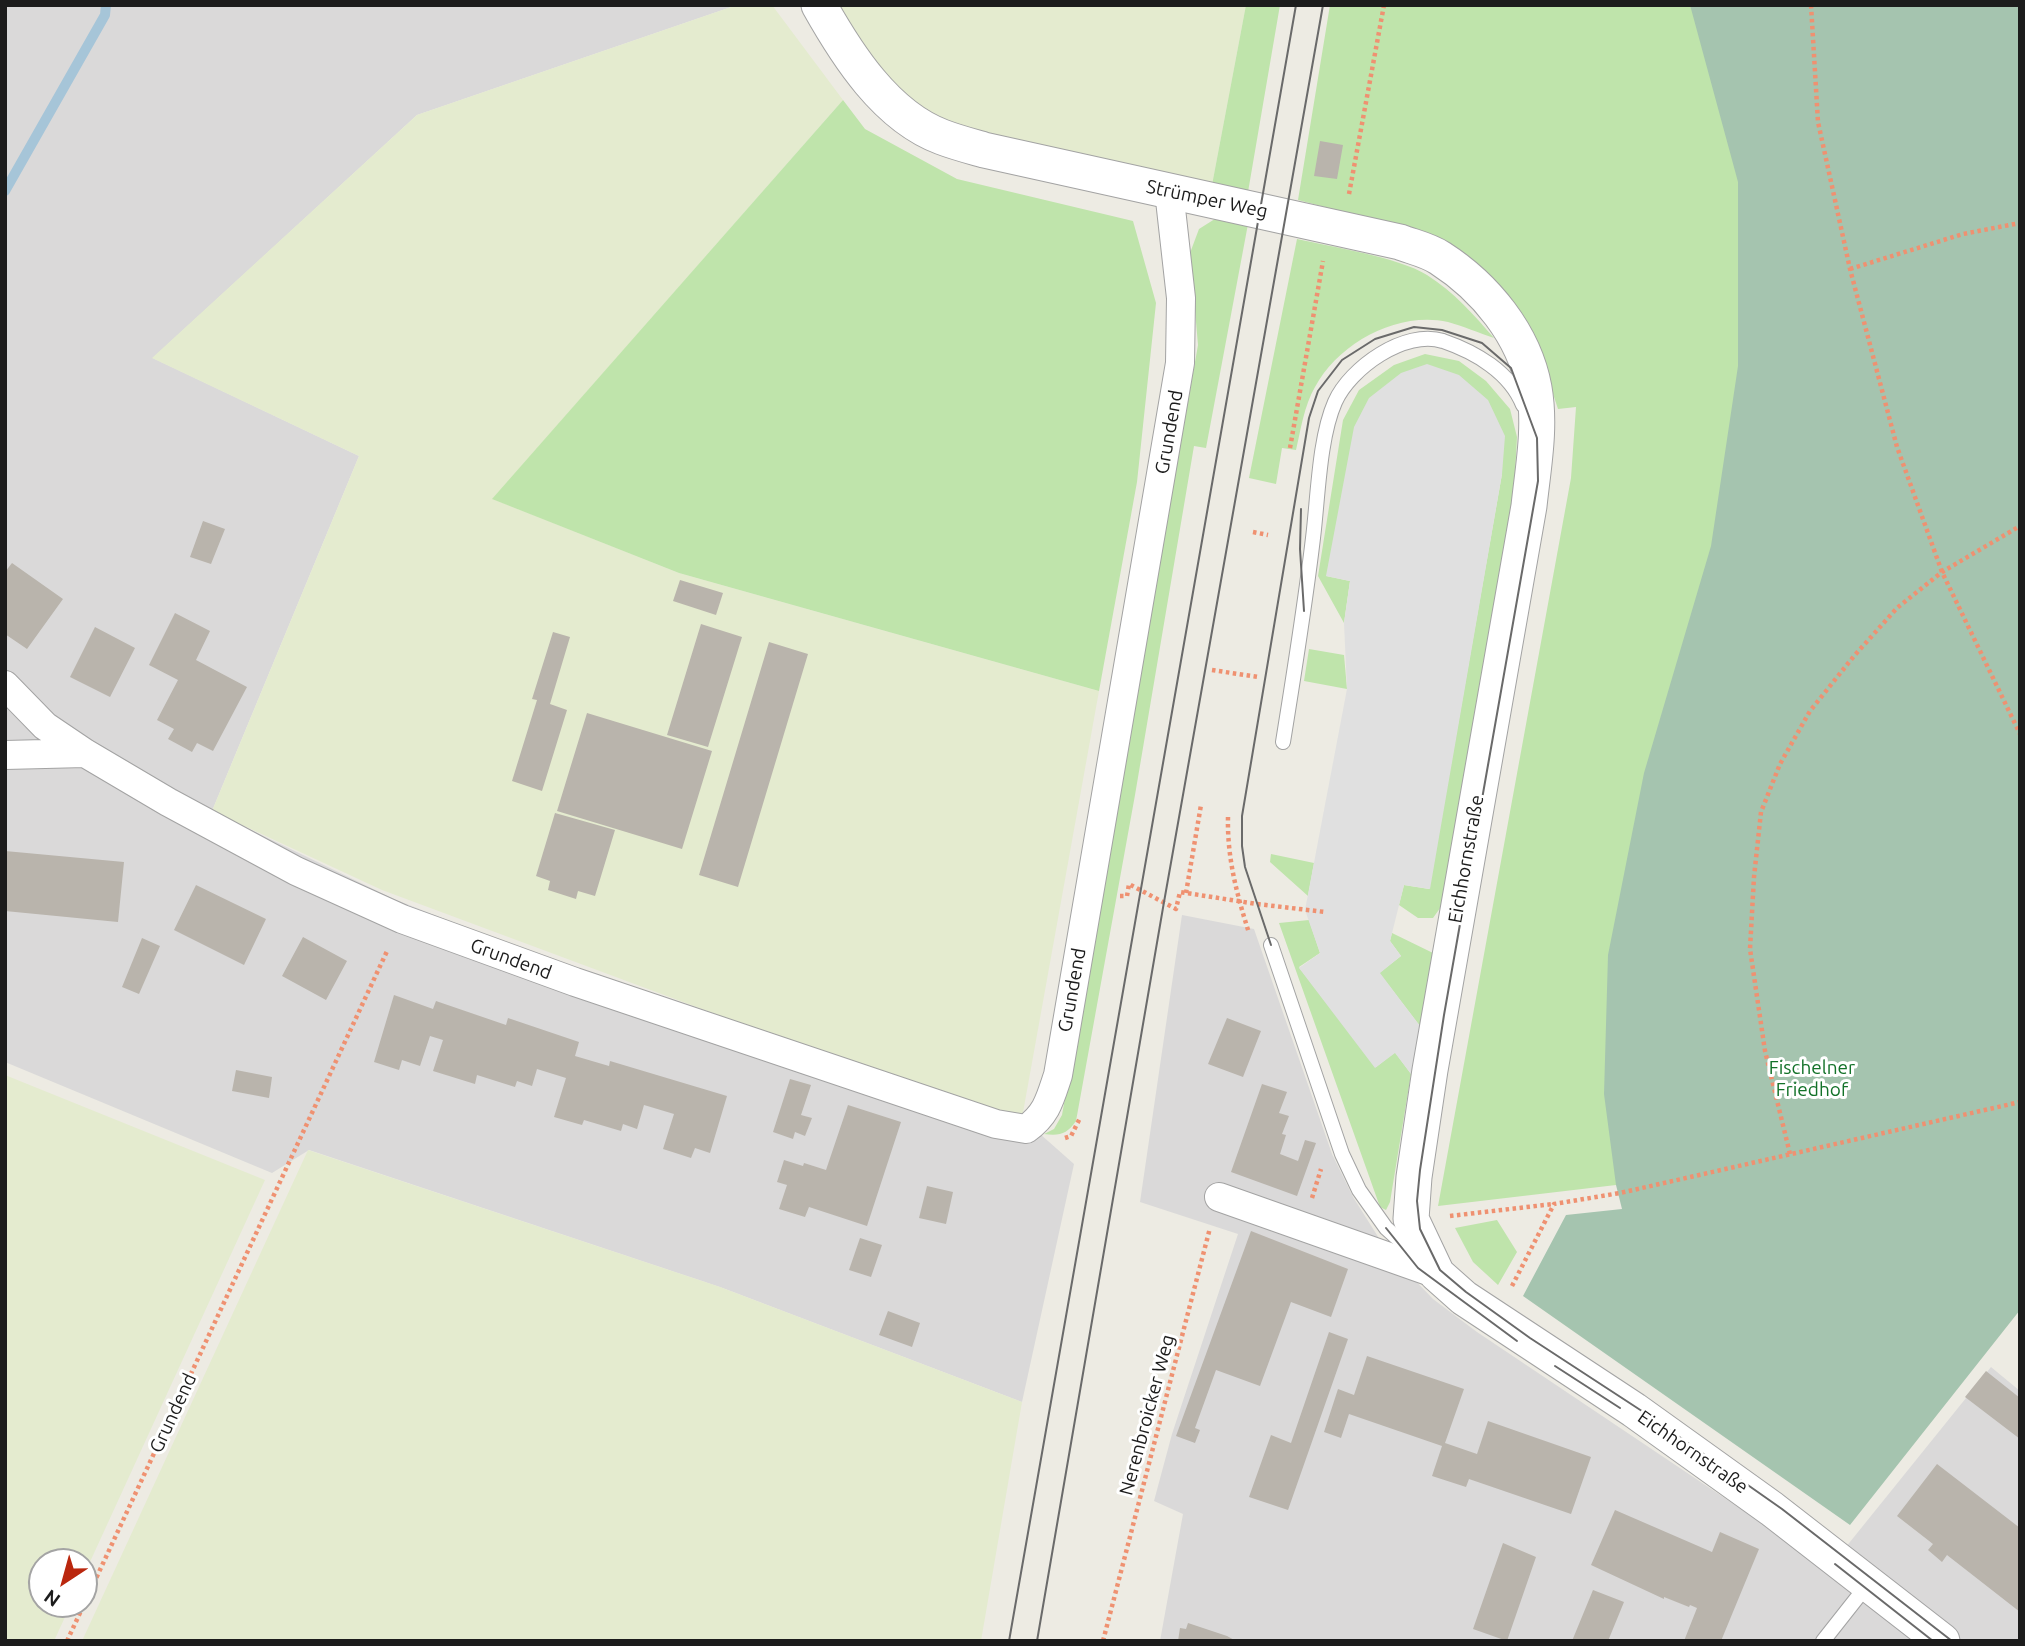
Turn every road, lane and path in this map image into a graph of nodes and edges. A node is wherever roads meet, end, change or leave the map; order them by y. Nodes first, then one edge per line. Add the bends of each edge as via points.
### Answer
1 (819, 5) edge
2 (1384, 5) edge
3 (1811, 5) edge
4 (1169, 191) junction
5 (2020, 223) edge
6 (1336, 227) junction
7 (1850, 269) junction
8 (1537, 438) junction
9 (1290, 448) dead end
10 (2020, 526) edge
11 (1253, 532) dead end
12 (1268, 535) dead end
13 (1942, 572) junction
14 (1212, 670) dead end
15 (1258, 677) dead end
16 (5, 685) edge
17 (2020, 734) edge
18 (1283, 742) dead end
19 (85, 752) junction
20 (5, 755) edge
21 (1201, 805) dead end
22 (1186, 893) junction
23 (1118, 908) dead end
24 (1325, 912) dead end
25 (402, 919) junction
26 (1270, 945) dead end
27 (2020, 1102) edge
28 (1082, 1108) dead end
29 (1026, 1129) junction
30 (1790, 1154) junction
31 (1219, 1197) joint
32 (1554, 1204) junction
33 (1410, 1219) junction
34 (1437, 1274) junction
35 (1495, 1320) junction
36 (1869, 1583) junction
37 (67, 1641) edge
38 (1103, 1641) edge
39 (1823, 1641) edge
40 (1942, 1641) edge

1 - 4 street, Strümper Weg via 877,93 940,137
2 - 6 path
3 - 7 path via 1818,122
4 - 6 street, Strümper Weg
4 - 29 street, Grundend via 1181,299 1180,363 1058,1075 1050,1101
5 - 7 path via 1963,234
6 - 8 street, Strümper Weg via 1438,256 1501,313 1524,352 1535,389
6 - 9 path
7 - 13 path via 1897,447
8 - 18 lane via 1517,390 1469,350 1437,340 1405,342 1377,356 1351,378 1335,401 1325,438
8 - 33 street, Eichhornstraße via 1430,1070
10 - 13 path
11 - 12 path
13 - 17 path
13 - 30 path via 1897,608 1810,711 1780,764 1761,812 1750,949 1765,1051
14 - 15 path
16 - 19 street, Grundend via 45,726
19 - 20 street
19 - 25 street, Grundend via 296,872
21 - 22 path
22 - 23 path via 1180,892 1176,909 1129,884
22 - 24 path
25 - 29 street, Grundend via 614,996 996,1124
25 - 37 path, Grundend
26 - 34 lane via 1342,1154 1359,1190 1386,1228
27 - 30 path
28 - 29 path via 1071,1136 1046,1141
30 - 32 path
31 - 34 street, Eichhornstraße
31 - 38 path, Nerenbroicker Weg
32 - 33 path
32 - 35 path
33 - 34 street, Eichhornstraße
34 - 35 street, Eichhornstraße
35 - 36 street, Eichhornstraße via 1634,1410
36 - 39 lane
36 - 40 street, Eichhornstraße

